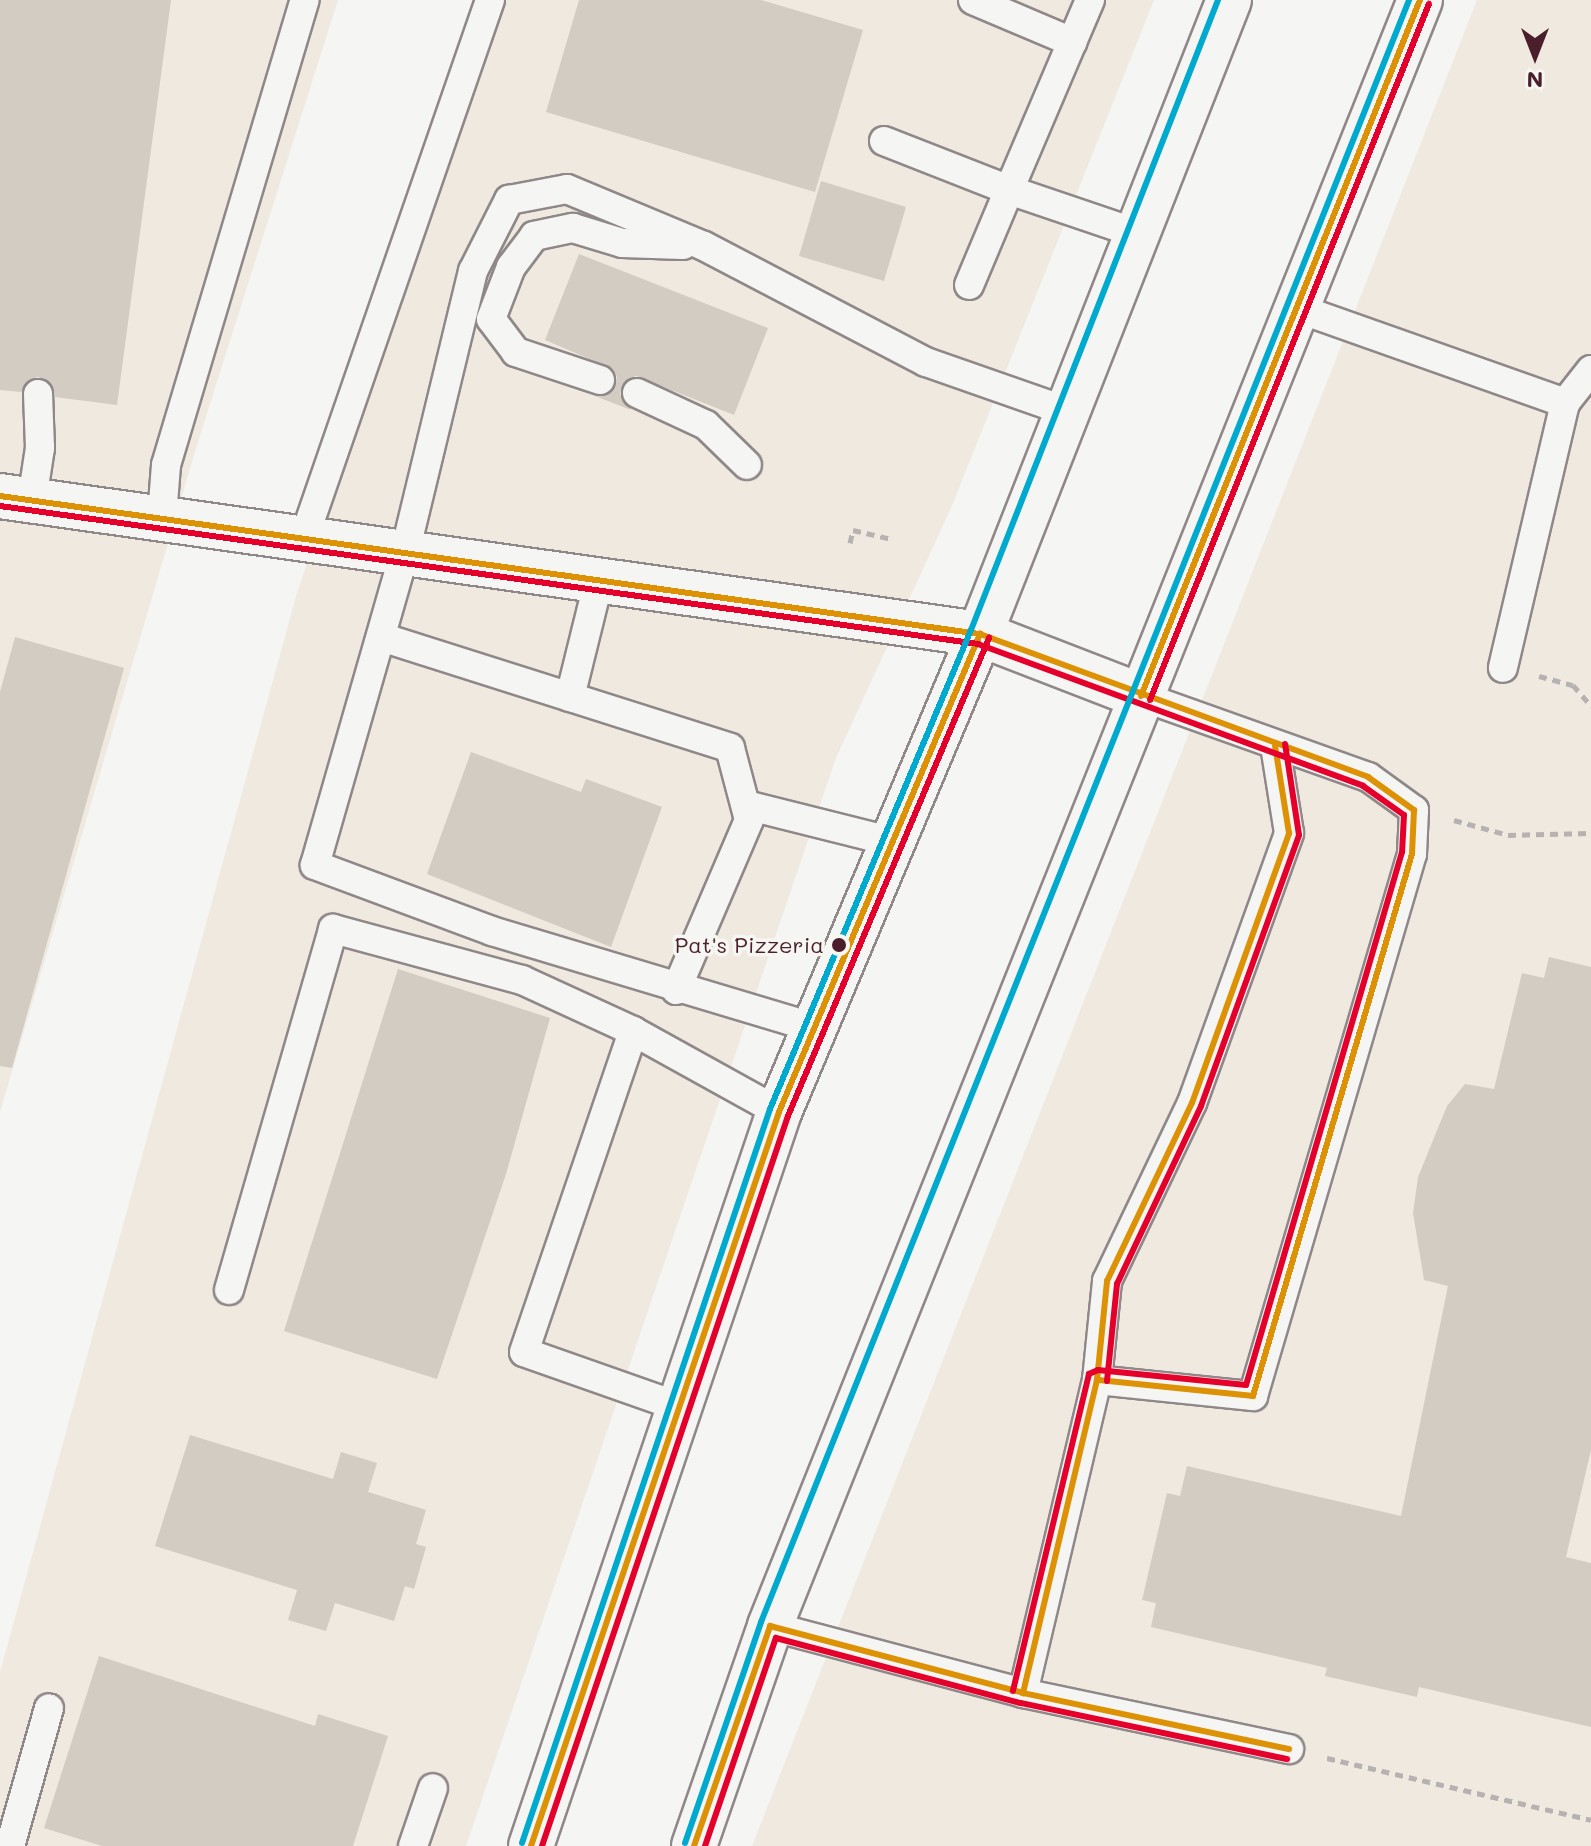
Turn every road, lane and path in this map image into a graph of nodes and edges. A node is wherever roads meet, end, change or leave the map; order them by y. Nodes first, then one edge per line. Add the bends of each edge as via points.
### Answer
1 (305, 0) edge
2 (490, 0) edge
3 (973, 0) edge
4 (1090, 0) edge
5 (1229, 0) edge
6 (1420, 0) edge
7 (1072, 42) junction
8 (884, 141) dead end
9 (1009, 190) junction
10 (1136, 233) junction
11 (704, 246) junction
12 (969, 285) dead end
13 (1294, 307) junction
14 (1591, 370) edge
15 (600, 380) dead end
16 (637, 393) dead end
17 (38, 394) dead end
18 (1565, 403) junction
19 (1066, 411) junction
20 (747, 465) dead end
21 (16, 498) edge
22 (162, 517) junction
23 (304, 538) junction
24 (889, 538) dead end
25 (850, 543) dead end
26 (405, 552) junction
27 (599, 580) junction
28 (980, 634) junction
29 (381, 637) junction
30 (1503, 668) joint
31 (1141, 696) junction
32 (570, 697) junction
33 (1591, 706) edge
34 (1275, 746) junction
35 (746, 805) junction
36 (1414, 810) junction
37 (1591, 833) edge
38 (893, 842) junction
39 (676, 990) junction
40 (815, 1028) junction
41 (633, 1031) junction
42 (779, 1112) junction
43 (229, 1290) dead end
44 (1097, 1380) junction
45 (680, 1407) junction
46 (770, 1626) junction
47 (1023, 1693) junction
48 (49, 1708) dead end
49 (1289, 1749) joint
50 (433, 1788) dead end
51 (1591, 1820) edge
52 (10, 1846) edge
53 (413, 1846) edge
54 (531, 1846) edge
55 (694, 1846) edge

1 - 22 lane via 166,465
2 - 23 lane
3 - 7 lane
4 - 7 lane
5 - 10 main road
6 - 13 main road
7 - 9 lane
8 - 9 lane
9 - 10 lane
9 - 12 lane
10 - 19 main road
11 - 15 lane via 622,243 573,228 534,236 511,267 491,319 516,352
11 - 19 lane via 926,362
11 - 26 lane via 567,189 509,200 473,271
13 - 18 lane
13 - 31 main road
14 - 18 lane
16 - 20 lane via 706,425
17 - 21 lane via 40,448
18 - 30 lane
19 - 28 main road
21 - 22 main road
22 - 23 main road
23 - 26 main road
24 - 25 path via 853,530
26 - 27 main road
26 - 29 lane
27 - 28 main road
27 - 32 lane
28 - 31 main road
28 - 38 main road
29 - 32 lane
29 - 39 lane via 315,865 492,931
30 - 33 path via 1573,685
31 - 34 lane
31 - 46 main road
32 - 35 lane via 730,748
34 - 36 lane via 1368,777
34 - 44 lane via 1289,833 1192,1103 1107,1281
35 - 38 lane
35 - 39 lane via 749,820
36 - 37 path via 1508,835
36 - 44 lane via 1412,854 1253,1396
38 - 40 main road
39 - 40 lane
40 - 42 main road
41 - 42 lane
41 - 43 lane via 522,980 333,929
41 - 45 lane via 524,1352
42 - 45 main road
44 - 47 lane
45 - 54 main road
46 - 47 lane
46 - 55 main road
47 - 49 lane
48 - 52 lane
49 - 51 path
50 - 53 lane

